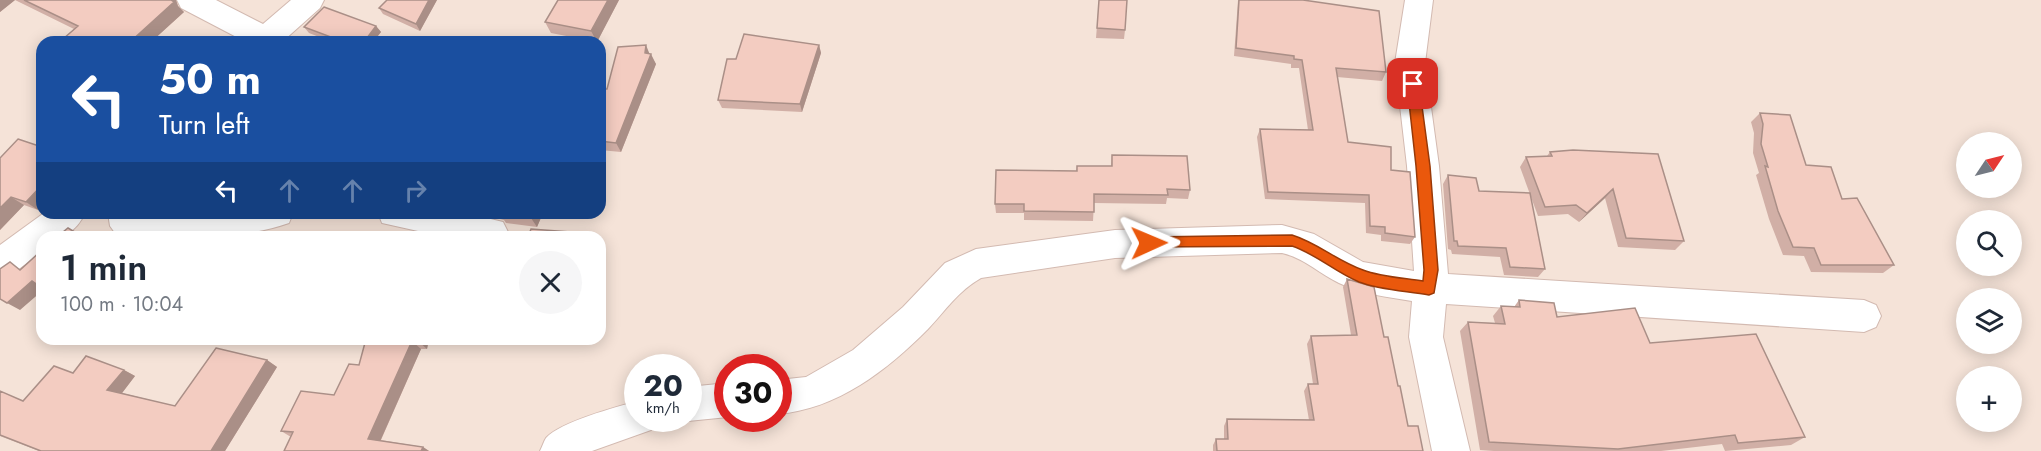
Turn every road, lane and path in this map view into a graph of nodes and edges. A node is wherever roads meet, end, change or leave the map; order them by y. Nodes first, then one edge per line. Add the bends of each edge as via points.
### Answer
1 (191, 0) edge
2 (310, 0) edge
3 (1419, 0) edge
4 (255, 36) edge
5 (270, 36) edge
6 (61, 219) edge
7 (125, 219) edge
8 (235, 219) edge
9 (425, 219) edge
10 (45, 231) edge
11 (152, 231) edge
12 (152, 231) edge
13 (486, 231) edge
14 (36, 237) edge
15 (0, 264) edge
16 (1429, 288) junction
17 (1864, 316) dead end
18 (792, 396) edge
19 (624, 423) edge
20 (559, 451) edge
21 (1450, 451) edge

1 - 4 street
2 - 5 street
3 - 16 street via 1410,63 1423,166
6 - 10 street
7 - 12 street via 127,226
8 - 11 street
9 - 13 street
14 - 15 street
16 - 17 street
16 - 18 street via 1363,277 1307,245 1282,239 1115,244 998,259 957,274 866,362 817,390
16 - 21 street via 1426,337
19 - 20 street

